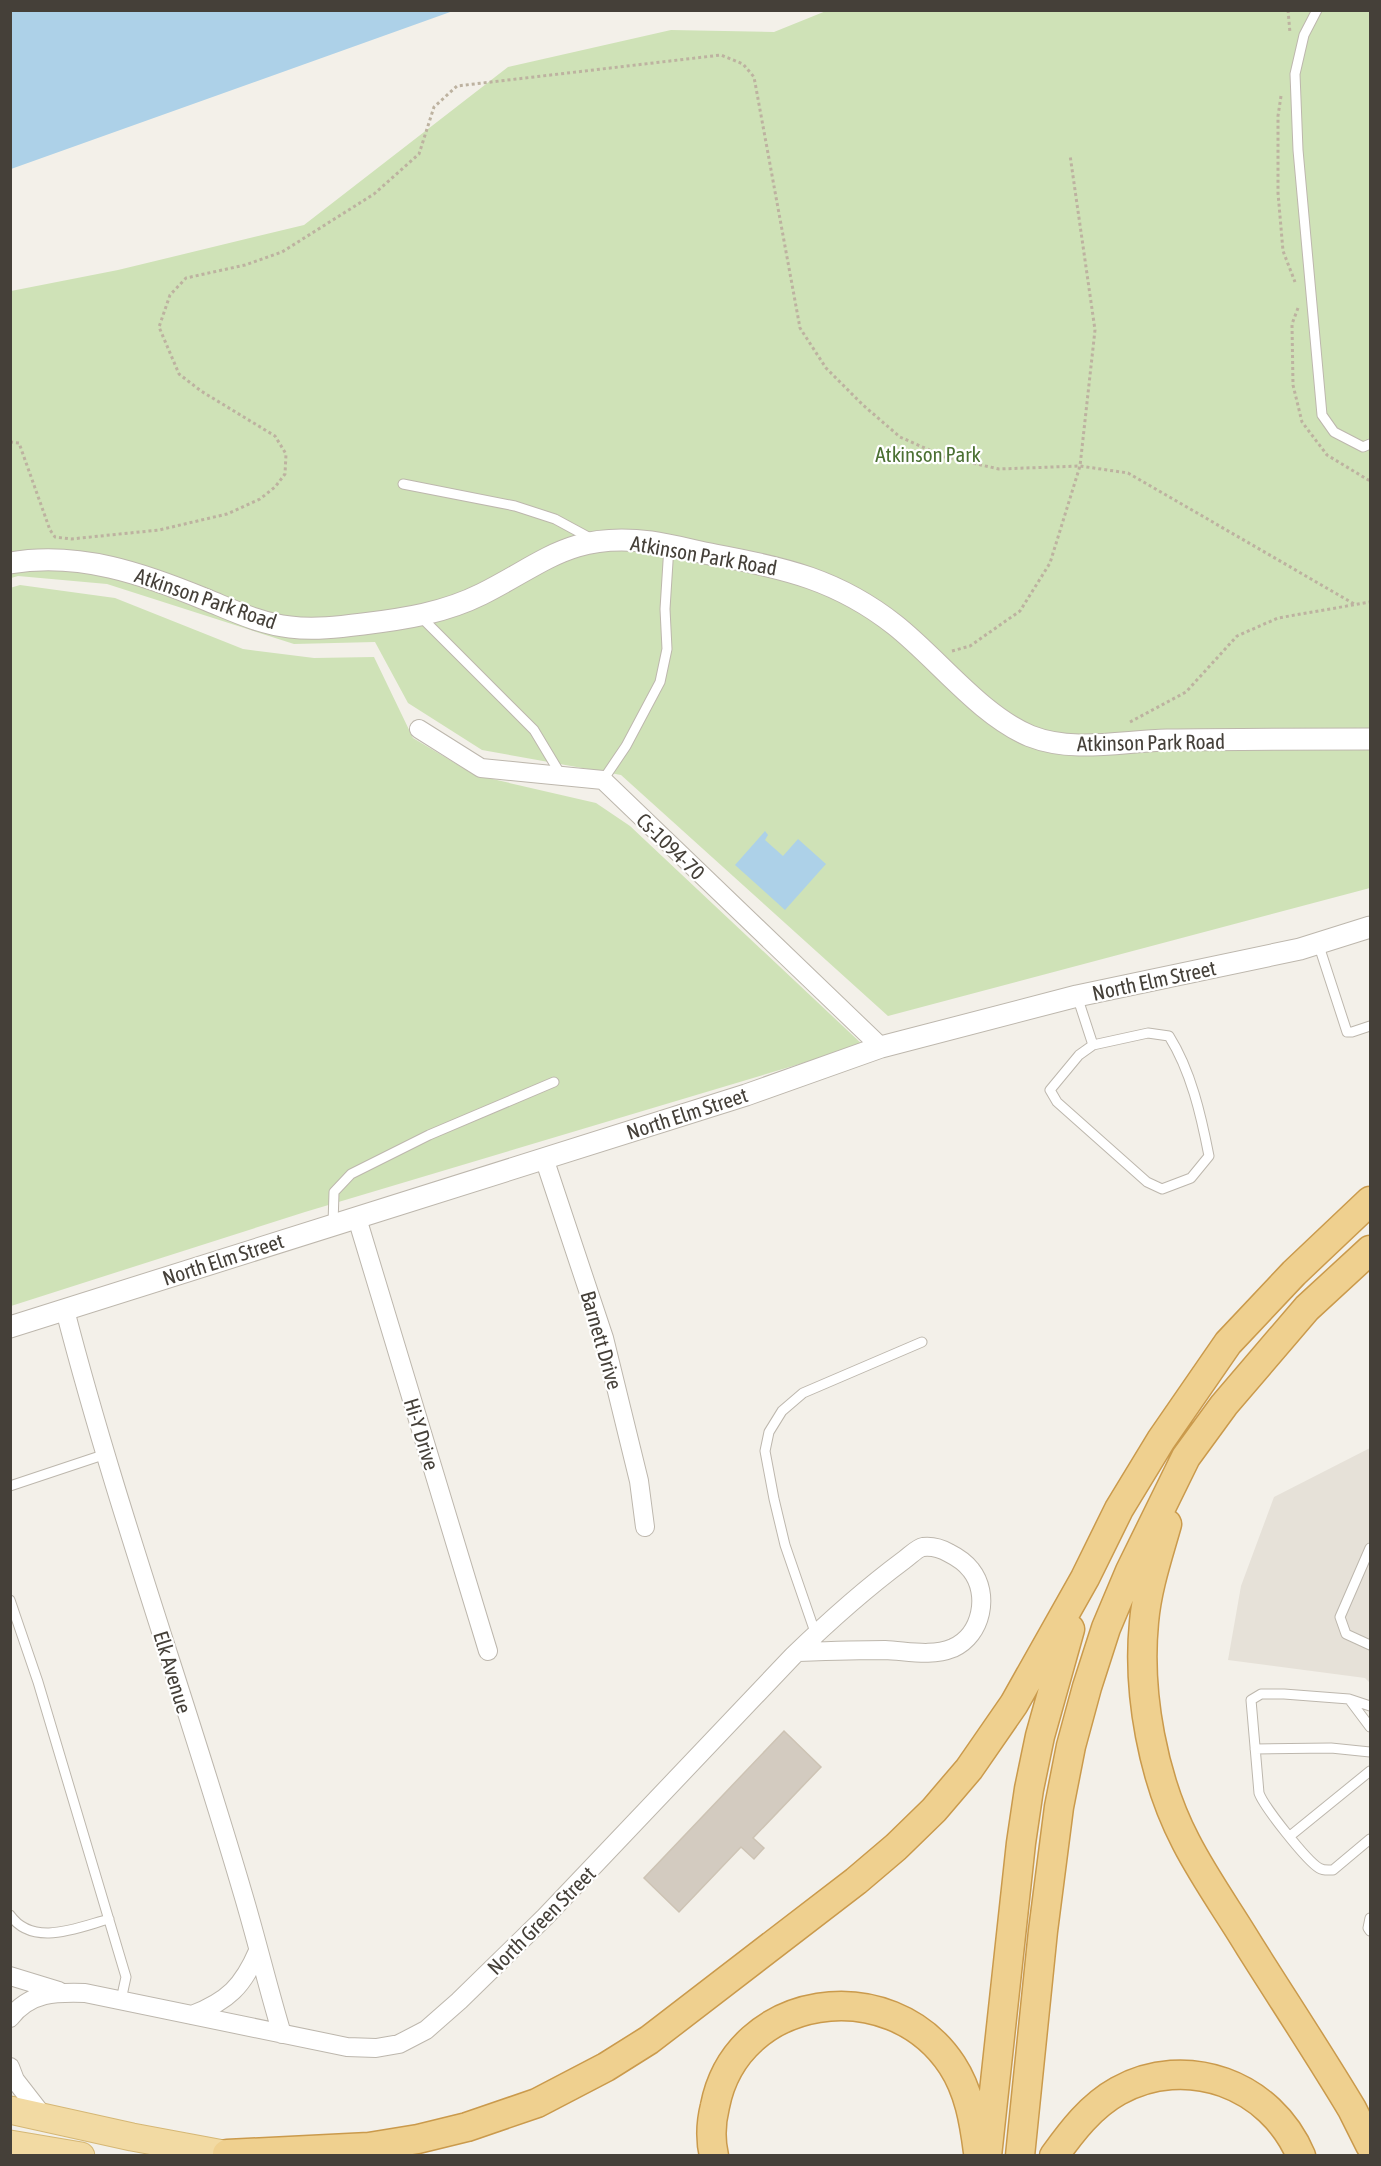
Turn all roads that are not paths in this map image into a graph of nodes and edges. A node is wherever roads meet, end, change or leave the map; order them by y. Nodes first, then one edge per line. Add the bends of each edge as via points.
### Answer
1 (1317, 10) edge
2 (1371, 444) edge
3 (403, 484) dead end
4 (597, 541) junction
5 (669, 546) junction
6 (10, 564) edge
7 (420, 616) junction
8 (419, 729) dead end
9 (1371, 739) edge
10 (561, 776) junction
11 (603, 780) junction
12 (1371, 927) edge
13 (1318, 943) junction
14 (1077, 996) junction
15 (1371, 1026) edge
16 (1093, 1045) junction
17 (881, 1047) junction
18 (554, 1082) dead end
19 (544, 1158) junction
20 (1371, 1201) edge
21 (357, 1218) junction
22 (333, 1224) junction
23 (1371, 1250) edge
24 (65, 1310) junction
25 (10, 1327) edge
26 (922, 1342) dead end
27 (106, 1454) junction
28 (1186, 1456) junction
29 (10, 1486) edge
30 (645, 1527) dead end
31 (1371, 1548) edge
32 (1085, 1578) junction
33 (10, 1600) edge
34 (816, 1635) junction
35 (1371, 1645) edge
36 (488, 1651) dead end
37 (798, 1652) junction
38 (1349, 1699) junction
39 (1371, 1706) edge
40 (1371, 1727) edge
41 (1255, 1749) junction
42 (1371, 1752) edge
43 (1371, 1771) edge
44 (1290, 1836) junction
45 (1371, 1839) edge
46 (10, 1915) edge
47 (1371, 1918) edge
48 (109, 1919) junction
49 (1240, 1931) junction
50 (1371, 1931) edge
51 (258, 1951) junction
52 (10, 1976) edge
53 (61, 1992) junction
54 (121, 2000) junction
55 (192, 2014) junction
56 (10, 2018) edge
57 (282, 2034) junction
58 (10, 2067) edge
59 (1371, 2106) edge
60 (10, 2110) edge
61 (43, 2116) junction
62 (1371, 2145) edge
63 (27, 2149) edge
64 (231, 2155) edge
65 (81, 2156) edge
66 (714, 2156) edge
67 (978, 2156) edge
68 (987, 2156) edge
69 (1020, 2156) edge
70 (1054, 2156) edge
71 (1301, 2156) edge

1 - 2 lane via 1305,35 1295,74 1298,150 1322,415 1334,432 1363,447
3 - 4 lane via 515,506 555,519
4 - 5 street, Atkinson Park Road
4 - 7 street, Atkinson Park Road via 563,550 481,595
5 - 9 street, Atkinson Park Road via 789,570 864,602 999,718 1046,741 1080,745 1162,740
5 - 11 lane via 667,649 660,682
6 - 7 street, Atkinson Park Road via 36,559 99,564 167,584 255,619 290,627 326,628
7 - 10 lane via 534,730
8 - 10 street via 481,768
10 - 11 street
11 - 17 street, Cs-1094-70
12 - 13 street, North Elm Street
13 - 14 street, North Elm Street
13 - 15 lane via 1347,1032
14 - 16 lane
14 - 17 street, North Elm Street
16 - 16 lane via 1079,1055 1050,1090 1057,1102 1147,1182 1162,1189 1191,1178 1209,1155 1182,1058 1169,1036 1148,1033
17 - 19 street, North Elm Street via 746,1095
18 - 22 lane via 429,1135 351,1174 334,1192
19 - 21 street, North Elm Street
19 - 30 street, Barnett Drive via 604,1338 639,1481
20 - 32 highway via 1294,1273 1228,1343 1125,1499
21 - 22 street, North Elm Street
21 - 36 street, Hi-Y Drive
22 - 24 street, North Elm Street
23 - 28 highway via 1307,1308 1262,1358
24 - 25 street, North Elm Street
24 - 27 street, Elk Avenue
26 - 34 lane via 803,1393 782,1411 770,1432 765,1451 777,1510
27 - 29 lane
27 - 51 street, Elk Avenue
28 - 49 highway via 1151,1581 1144,1622 1147,1713 1169,1806 1191,1852
28 - 69 highway via 1106,1628 1071,1746 1050,1869
31 - 35 lane via 1340,1617 1346,1634
32 - 64 highway via 1014,1704 969,1769 934,1810 856,1881 649,2040 561,2092 467,2127 369,2147
32 - 68 highway via 1053,1683 1029,1789
33 - 48 lane
34 - 37 street, North Green Street
34 - 37 street, North Green Street via 922,1547 941,1548 959,1558 972,1570 981,1592 980,1614 972,1633 954,1647 932,1653
37 - 57 street, North Green Street via 545,1917 426,2030 399,2044 376,2048 348,2048
38 - 39 lane
38 - 40 lane
38 - 41 lane via 1256,1696 1251,1700
41 - 42 lane
41 - 44 lane via 1258,1793
43 - 44 lane
44 - 45 lane via 1325,1871 1333,1870
46 - 48 lane via 27,1928 47,1934
47 - 50 lane
48 - 54 lane via 126,1977
49 - 59 highway
49 - 62 highway
51 - 55 street via 248,1974 234,1990 210,2008
51 - 57 street, Elk Avenue
52 - 53 street, North Green Street
53 - 54 street, North Green Street
53 - 56 street, North Green Street via 33,1998
54 - 55 street, North Green Street
55 - 57 street, North Green Street
58 - 61 street via 15,2080
60 - 61 main road
61 - 64 main road
63 - 65 main road
66 - 67 highway via 711,2121 717,2093 737,2056 781,2019 837,2005 874,2009 908,2023 943,2052 970,2107
70 - 71 highway via 1080,2121 1116,2092 1144,2079 1173,2074 1203,2076 1232,2084 1258,2100 1280,2121

